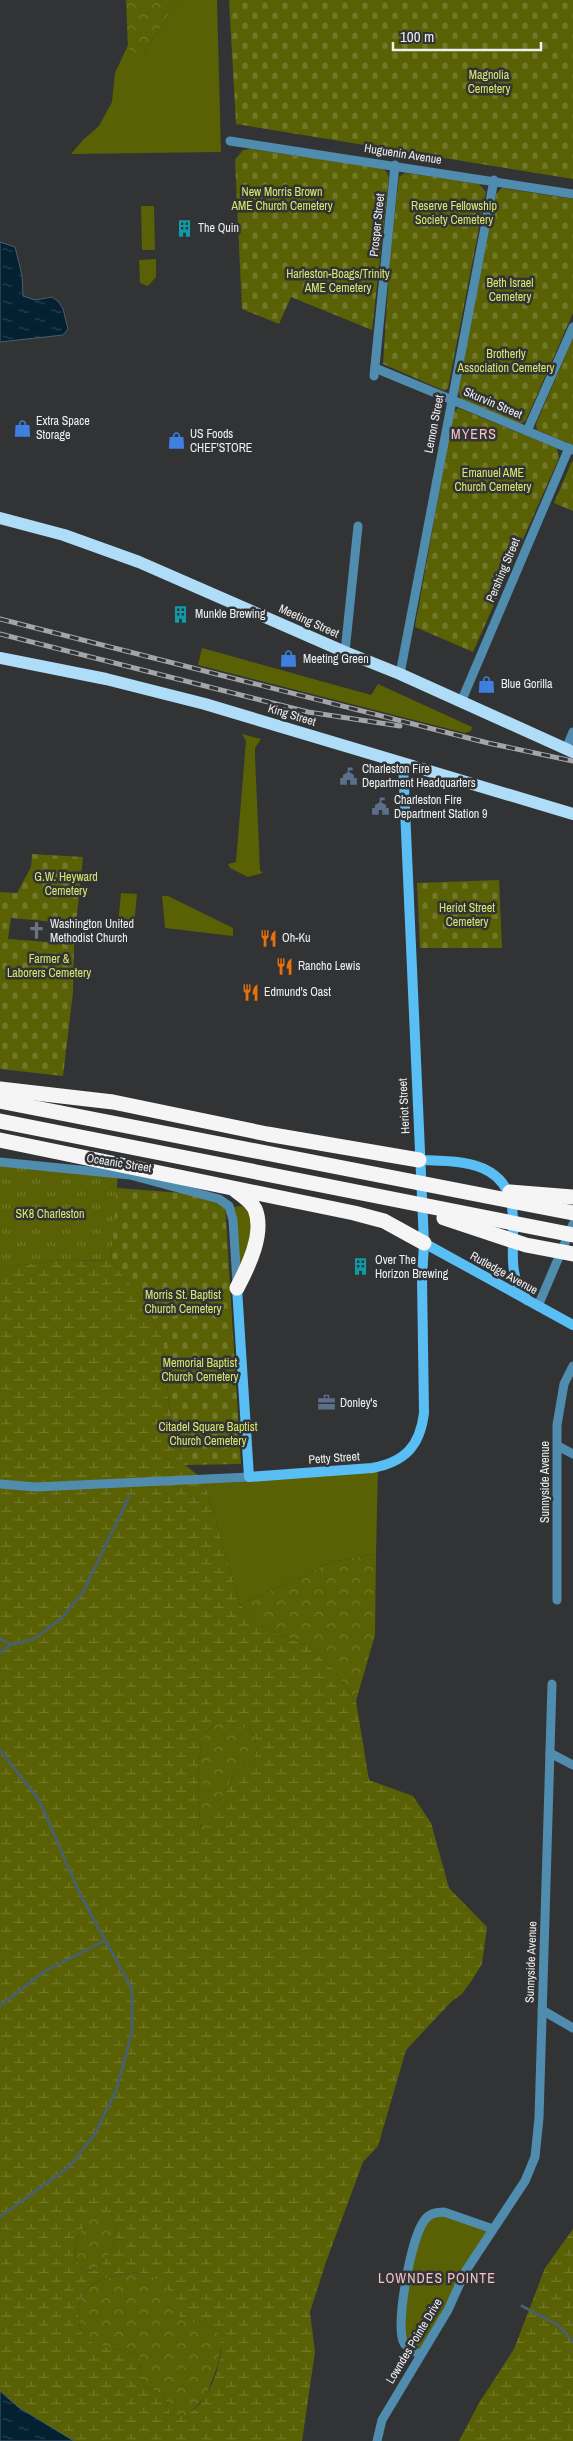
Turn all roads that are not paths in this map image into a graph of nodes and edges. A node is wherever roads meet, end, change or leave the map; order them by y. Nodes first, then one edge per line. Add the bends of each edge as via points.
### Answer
1 (230, 141) dead end
2 (396, 165) junction
3 (494, 180) junction
4 (573, 194) edge
5 (573, 327) edge
6 (374, 372) joint
7 (452, 400) junction
8 (528, 431) junction
9 (571, 449) edge
10 (0, 518) edge
11 (358, 526) dead end
12 (345, 652) junction
13 (0, 658) edge
14 (400, 674) junction
15 (461, 702) junction
16 (573, 732) edge
17 (570, 751) edge
18 (403, 763) junction
19 (573, 814) edge
20 (0, 1090) edge
21 (0, 1101) edge
22 (0, 1121) edge
23 (0, 1140) edge
24 (419, 1160) junction
25 (0, 1162) edge
26 (433, 1185) junction
27 (234, 1189) junction
28 (573, 1197) edge
29 (391, 1199) junction
30 (573, 1213) edge
31 (573, 1224) edge
32 (573, 1235) edge
33 (424, 1243) junction
34 (573, 1254) edge
35 (237, 1288) junction
36 (527, 1300) junction
37 (538, 1306) junction
38 (573, 1325) edge
39 (573, 1366) edge
40 (414, 1446) joint
41 (558, 1446) junction
42 (573, 1454) edge
43 (249, 1477) junction
44 (0, 1484) edge
45 (557, 1600) dead end
46 (552, 1684) dead end
47 (550, 1753) junction
48 (573, 1765) edge
49 (542, 2010) junction
50 (573, 2028) edge
51 (493, 2230) junction
52 (420, 2355) junction
53 (378, 2441) edge

1 - 2 street, Huguenin Avenue
2 - 3 street, Huguenin Avenue
2 - 6 street, Prosper Street
3 - 4 street, Huguenin Avenue
3 - 7 street, Lemon Street
5 - 8 street
6 - 7 street, Skurvin Street
7 - 8 street, Skurvin Street
7 - 14 street, Lemon Street
8 - 9 street, Skurvin Street
9 - 15 street, Pershing Street
10 - 12 main road, Meeting Street via 72,538 139,562
11 - 12 street
12 - 14 main road, Meeting Street
13 - 18 main road, King Street via 106,679 205,704
14 - 15 main road, Meeting Street
15 - 17 main road, Meeting Street
16 - 17 street
18 - 19 main road, King Street
18 - 24 street, Heriot Street
20 - 24 highway via 113,1102 310,1142
21 - 26 highway
22 - 29 highway
23 - 27 highway
24 - 33 street, Heriot Street
24 - 36 street via 462,1163 490,1172 505,1186 514,1212 513,1256 517,1283
25 - 35 street, Oceanic Street via 130,1175 206,1194 229,1206 233,1220
26 - 28 highway
26 - 30 highway
27 - 33 highway via 377,1219
27 - 35 highway via 254,1208 258,1221 246,1272
29 - 32 highway
29 - 34 highway via 526,1245
31 - 37 street
33 - 36 street, Rutledge Avenue
33 - 40 street, Heriot Street via 424,1413 422,1430
35 - 43 street
36 - 37 street, Rutledge Avenue
37 - 38 street, Rutledge Avenue
39 - 41 street, Sunnyside Avenue via 560,1397
40 - 43 street, Petty Street via 391,1465
41 - 42 street
41 - 45 street, Sunnyside Avenue
43 - 44 street via 36,1487
46 - 47 street, Sunnyside Avenue
47 - 48 street
47 - 49 street, Sunnyside Avenue
49 - 50 street
49 - 51 street, Sunnyside Avenue via 535,2157 525,2181
51 - 52 street, Lowndes Pointe Drive via 465,2272 448,2310
51 - 52 street via 444,2212 436,2212 423,2221 404,2286 402,2327 403,2342
52 - 53 street, Lowndes Pointe Drive via 382,2420

